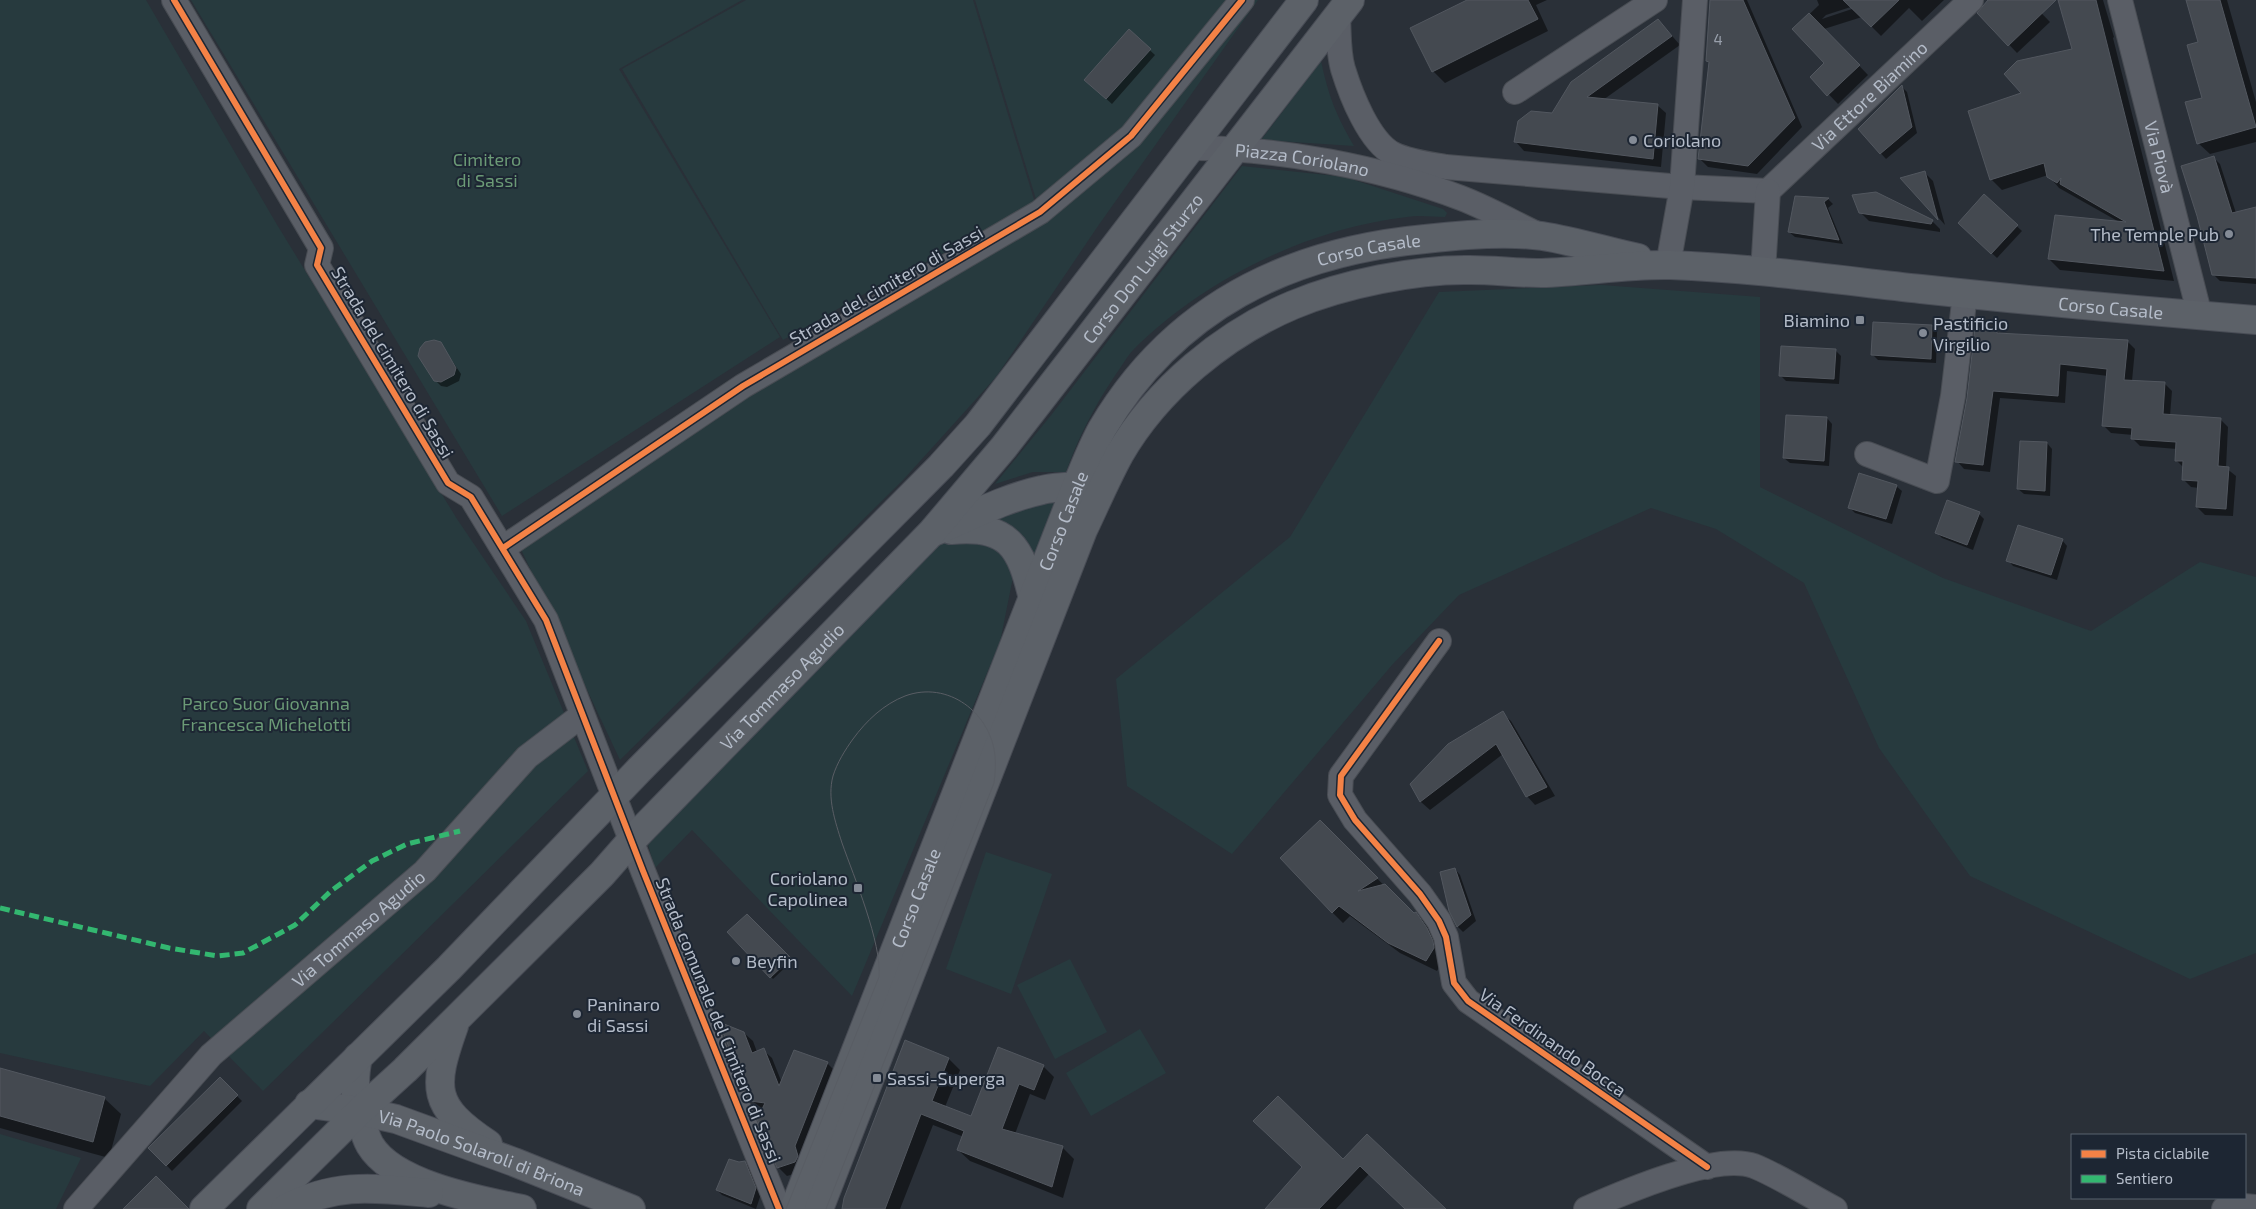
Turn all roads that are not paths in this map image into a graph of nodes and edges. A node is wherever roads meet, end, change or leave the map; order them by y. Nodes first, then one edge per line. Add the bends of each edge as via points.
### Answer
1 (174, 0) edge
2 (1242, 0) edge
3 (1304, 0) edge
4 (1655, 0) edge
5 (1695, 0) edge
6 (1971, 0) edge
7 (2120, 0) edge
8 (1344, 8) edge
9 (1515, 92) dead end
10 (1192, 148) junction
11 (1235, 148) junction
12 (1392, 154) junction
13 (1446, 167) junction
14 (1411, 181) junction
15 (1682, 187) junction
16 (1768, 192) junction
17 (1541, 236) junction
18 (1668, 265) junction
19 (1763, 272) junction
20 (1965, 294) junction
21 (2200, 316) junction
22 (2256, 320) edge
23 (1867, 454) dead end
24 (1113, 466) junction
25 (1076, 487) junction
26 (932, 532) junction
27 (503, 548) junction
28 (1033, 599) junction
29 (1439, 640) dead end
30 (582, 715) junction
31 (615, 796) junction
32 (631, 841) junction
33 (456, 1021) junction
34 (358, 1057) junction
35 (309, 1104) junction
36 (360, 1111) junction
37 (514, 1162) junction
38 (1707, 1166) junction
39 (460, 1195) junction
40 (2256, 1207) edge
41 (76, 1209) edge
42 (204, 1209) edge
43 (261, 1209) edge
44 (285, 1209) edge
45 (522, 1209) edge
46 (631, 1209) edge
47 (779, 1209) edge
48 (794, 1209) edge
49 (819, 1209) edge
50 (1586, 1209) edge
51 (1835, 1209) edge
52 (2224, 1209) edge

1 - 27 street, Strada del cimitero di Sassi via 321,248 317,265 448,483 472,497
2 - 27 street, Strada del cimitero di Sassi via 1131,136 1040,212 743,386
3 - 10 main road, Corso Don Luigi Sturzo
4 - 9 street
5 - 15 street
6 - 16 street, Via Ettore Biamino
7 - 21 street, Via Piovà
8 - 11 main road, Corso Don Luigi Sturzo
8 - 12 street via 1343,69 1368,130
10 - 11 street, Piazza Coriolano
10 - 31 main road, Corso Don Luigi Sturzo via 978,425 907,502
11 - 14 street, Piazza Coriolano via 1318,160
11 - 26 main road, Corso Don Luigi Sturzo via 1004,448
12 - 13 street
12 - 14 street, Piazza Coriolano
13 - 14 street
13 - 15 street
14 - 17 street, Piazza Coriolano via 1462,198
15 - 16 street
15 - 18 street
16 - 19 street
17 - 18 main road, Corso Casale
17 - 25 main road, Corso Casale via 1465,235 1383,243 1305,263 1254,284 1184,332 1152,360 1103,427
18 - 19 main road, Corso Casale
18 - 24 main road, Corso Casale via 1538,273 1466,270 1390,277 1293,305 1204,359 1147,416
19 - 20 main road, Corso Casale
20 - 21 main road, Corso Casale
20 - 23 street via 1953,396 1938,481
21 - 22 main road, Corso Casale
24 - 25 main road
24 - 49 main road, Corso Casale via 1083,530
25 - 26 main road via 1043,490 1008,500
25 - 28 main road, Corso Casale
26 - 28 main road via 971,528 989,530 1001,537 1021,556
26 - 32 main road, Via Tommaso Agudio
27 - 30 street, Strada del cimitero di Sassi via 546,620
28 - 48 main road, Corso Casale
29 - 38 street, Via Ferdinando Bocca via 1340,776 1340,795 1356,820 1439,921 1446,937 1454,982 1468,1001
30 - 31 street
30 - 41 street, Via Tommaso Agudio via 527,757 425,870 211,1055
31 - 32 street
31 - 34 main road
32 - 33 main road, Via Tommaso Agudio
32 - 47 street, Strada comunale del Cimitero di Sassi
33 - 36 main road, Via Tommaso Agudio
33 - 37 main road via 443,1056 439,1089 442,1099 450,1114 470,1132
34 - 35 main road
34 - 36 main road, Via Paolo Solaroli di Briona via 354,1084
35 - 36 main road, Via Paolo Solaroli di Briona
35 - 42 main road
36 - 37 main road, Via Paolo Solaroli di Briona via 396,1119
36 - 39 main road, Via Paolo Solaroli di Briona via 361,1126 384,1162 407,1176
36 - 43 main road, Via Tommaso Agudio
37 - 46 main road, Via Paolo Solaroli di Briona
38 - 50 street via 1624,1192
38 - 51 street via 1752,1166
39 - 44 main road via 363,1187 303,1200
39 - 45 main road, Via Paolo Solaroli di Briona
40 - 52 street via 2233,1205

